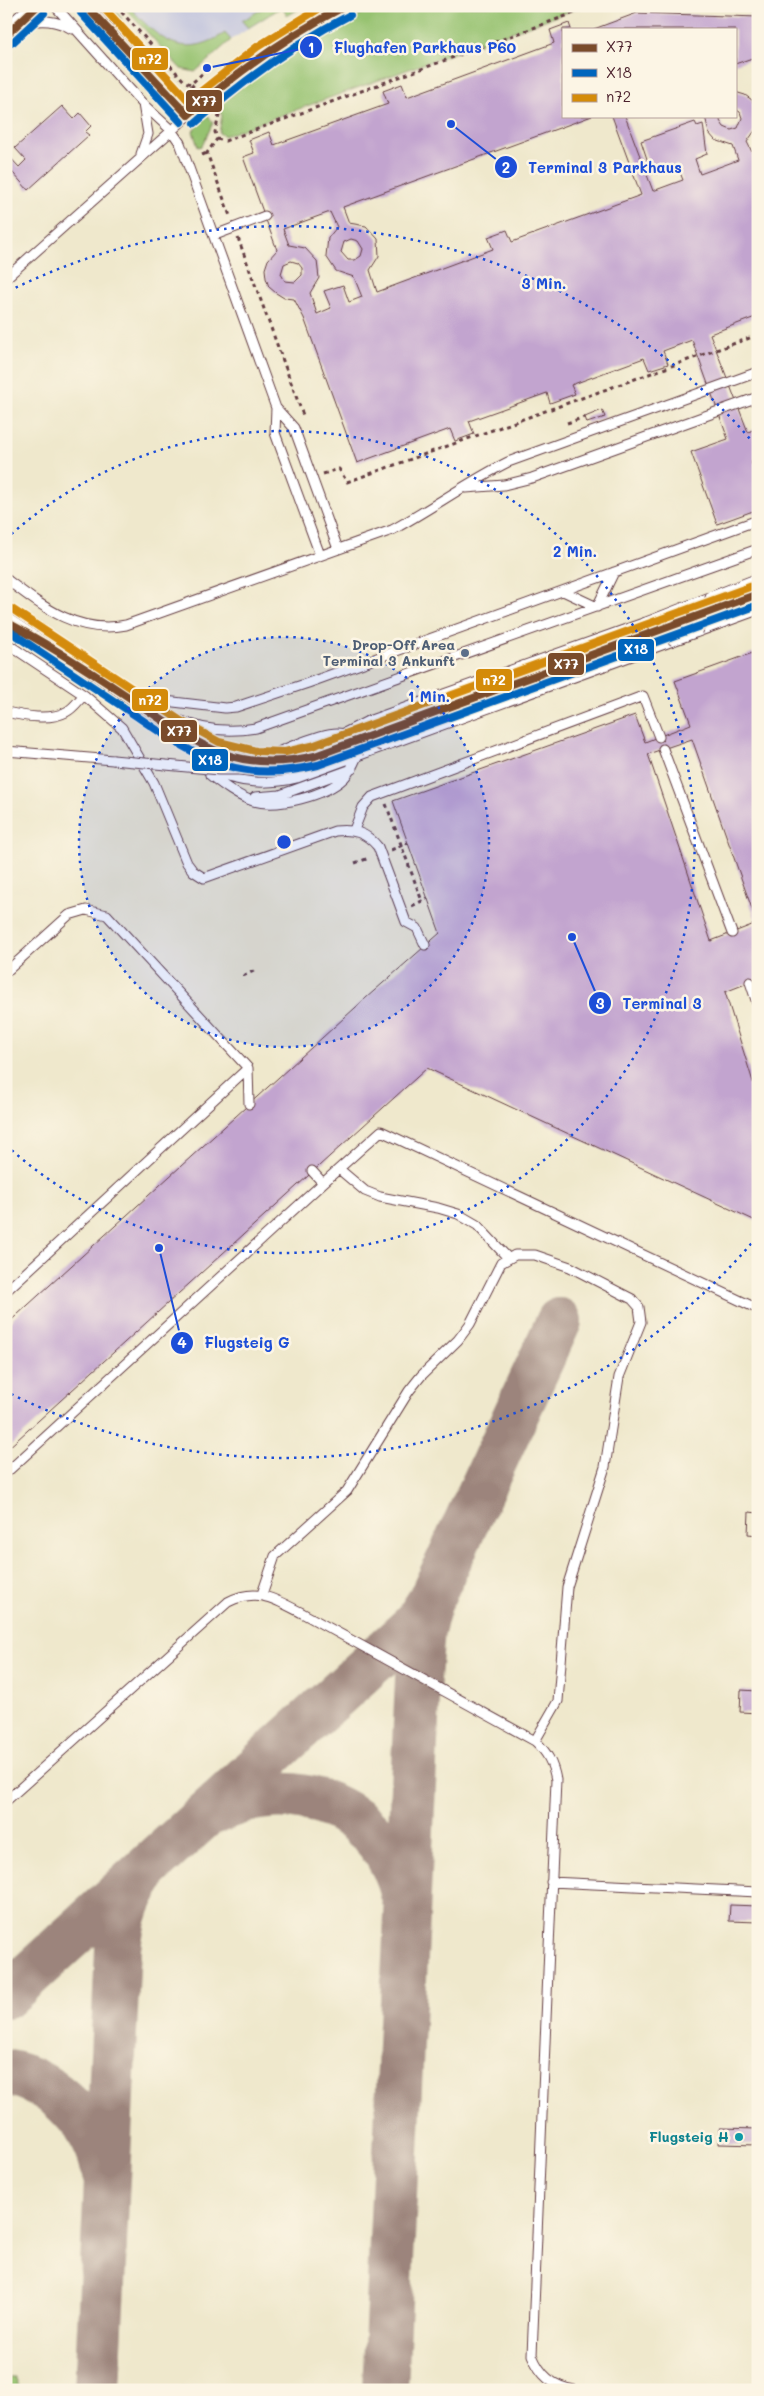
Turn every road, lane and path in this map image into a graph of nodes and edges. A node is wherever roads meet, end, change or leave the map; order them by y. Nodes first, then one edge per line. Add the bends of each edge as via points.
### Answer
1 (37, 6) edge
2 (55, 6) edge
3 (116, 6) edge
4 (345, 6) edge
5 (593, 6) edge
6 (688, 6) edge
7 (89, 8) edge
8 (758, 10) edge
9 (12, 30) edge
10 (78, 32) junction
11 (204, 72) dead end
12 (143, 104) junction
13 (215, 111) dead end
14 (188, 115) junction
15 (172, 130) junction
16 (217, 138) junction
17 (208, 153) junction
18 (202, 155) dead end
19 (139, 159) junction
20 (265, 216) dead end
21 (234, 228) junction
22 (214, 236) junction
23 (6, 278) edge
24 (758, 335) edge
25 (758, 372) edge
26 (758, 397) edge
27 (276, 408) junction
28 (585, 416) dead end
29 (304, 419) dead end
30 (567, 423) dead end
31 (320, 465) dead end
32 (463, 488) junction
33 (758, 520) edge
34 (338, 549) junction
35 (758, 549) edge
36 (320, 556) junction
37 (614, 572) junction
38 (758, 578) edge
39 (8, 581) edge
40 (563, 591) junction
41 (711, 594) junction
42 (758, 594) edge
43 (596, 607) junction
44 (758, 610) edge
45 (6, 617) edge
46 (6, 622) edge
47 (646, 622) junction
48 (698, 632) junction
49 (40, 639) junction
50 (674, 640) junction
51 (6, 643) edge
52 (118, 691) junction
53 (84, 695) junction
54 (6, 712) edge
55 (368, 721) junction
56 (344, 734) junction
57 (658, 737) dead end
58 (362, 740) junction
59 (382, 746) junction
60 (663, 749) dead end
61 (6, 751) edge
62 (358, 754) junction
63 (199, 768) junction
64 (246, 770) junction
65 (284, 772) junction
66 (241, 782) junction
67 (372, 798) junction
68 (354, 830) junction
69 (422, 901) dead end
70 (732, 933) dead end
71 (426, 946) dead end
72 (256, 970) dead end
73 (6, 972) edge
74 (243, 976) dead end
75 (750, 982) dead end
76 (758, 1006) edge
77 (248, 1068) junction
78 (250, 1104) dead end
79 (338, 1169) junction
80 (312, 1171) dead end
81 (323, 1183) junction
82 (508, 1258) junction
83 (6, 1291) edge
84 (758, 1309) edge
85 (6, 1473) edge
86 (262, 1594) junction
87 (535, 1741) junction
88 (6, 1802) edge
89 (552, 1882) junction
90 (758, 1892) edge
91 (574, 2390) edge

1 - 9 street
2 - 10 lane
3 - 11 path via 185,82 191,84
4 - 14 lane via 270,49
5 - 16 path via 226,140
6 - 8 path
7 - 14 lane
9 - 10 lane via 36,20 52,21
10 - 12 lane
12 - 15 lane
12 - 19 lane via 148,134
13 - 16 path via 219,116 215,132
14 - 15 lane
15 - 19 lane
15 - 22 lane via 188,161
16 - 17 path
17 - 18 path
17 - 21 path
19 - 23 lane
20 - 21 lane
21 - 22 lane
21 - 29 path
22 - 27 lane
24 - 31 path via 347,482 339,469 323,474
25 - 32 lane via 537,450 492,470
26 - 32 lane via 532,478
27 - 34 lane via 294,428
27 - 36 lane via 275,434
28 - 30 path
32 - 34 lane via 392,530
33 - 37 lane
34 - 36 lane
35 - 43 lane
36 - 39 lane via 113,628 80,625
37 - 40 lane
37 - 43 lane
38 - 41 lane
40 - 43 lane
40 - 52 lane via 236,707 196,706
41 - 47 lane
41 - 48 lane, bridge
42 - 52 lane via 315,756 286,762 255,761 215,750 176,730
43 - 52 lane via 256,728 226,730 186,724
44 - 48 lane
45 - 49 lane
46 - 49 lane
47 - 50 lane, bridge
47 - 55 lane
48 - 50 lane
49 - 52 lane
50 - 59 lane
51 - 53 lane
53 - 54 lane via 68,711 57,716
53 - 68 lane via 122,728 154,783 187,863 204,878 335,831
55 - 56 lane, bridge
55 - 58 lane, bridge
56 - 58 lane, bridge
56 - 64 lane, bridge via 330,734 275,753
57 - 67 lane via 643,696
58 - 59 lane, bridge
58 - 62 lane, bridge
58 - 65 lane
59 - 62 lane
60 - 70 lane
61 - 63 lane, bridge
62 - 63 lane via 352,769 342,779 329,787 280,804 253,801
62 - 66 lane via 284,781 263,784
63 - 64 lane, bridge
63 - 66 lane, bridge
64 - 65 lane via 269,774
65 - 66 lane
67 - 68 lane via 363,807
67 - 69 path via 388,805
68 - 71 lane via 378,847 406,922 417,928
72 - 74 path
73 - 77 lane via 69,915 86,910 101,913 124,930
75 - 76 lane
77 - 78 lane
77 - 83 lane
79 - 81 lane
79 - 82 lane via 365,1191 380,1197 458,1214 477,1225
79 - 84 lane via 381,1131
80 - 81 lane
81 - 85 lane
82 - 86 lane via 497,1269 467,1328 455,1344 408,1391 347,1491 275,1556
82 - 87 lane via 534,1255 570,1267 632,1299 641,1315 638,1332 616,1390 605,1467 567,1587 558,1702
86 - 87 lane
86 - 88 lane via 238,1596 228,1602
87 - 89 lane via 549,1756 556,1780
89 - 90 lane
89 - 91 lane via 532,2355 547,2379 555,2385

